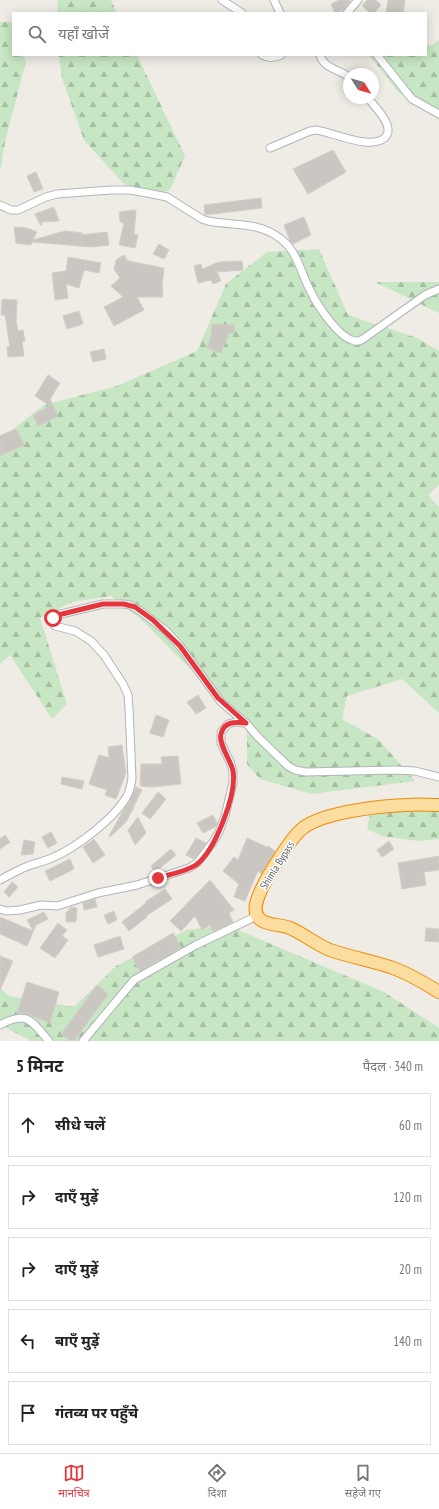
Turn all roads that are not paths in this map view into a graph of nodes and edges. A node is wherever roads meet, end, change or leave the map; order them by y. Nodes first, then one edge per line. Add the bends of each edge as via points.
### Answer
1 (222, 0) edge
2 (274, 0) edge
3 (358, 0) edge
4 (240, 12) edge
5 (280, 12) edge
6 (348, 12) edge
7 (265, 56) edge
8 (277, 56) edge
9 (320, 56) edge
10 (378, 56) edge
11 (343, 73) edge
12 (372, 104) edge
13 (439, 114) edge
14 (270, 148) dead end
15 (0, 205) edge
16 (439, 289) edge
17 (246, 723) junction
18 (439, 777) edge
19 (439, 806) edge
20 (0, 880) edge
21 (0, 910) edge
22 (257, 916) junction
23 (439, 992) edge
24 (0, 1025) edge
25 (49, 1041) edge
26 (83, 1041) edge

1 - 4 street
2 - 5 street
3 - 6 street
7 - 8 street
9 - 11 street via 325,65
10 - 13 street via 412,99
12 - 14 street via 388,127 388,134 381,140 369,143 316,130
15 - 16 street via 15,210 57,194 130,190 167,197 208,221 254,226 285,242 296,257 316,300 341,333 352,340 364,339 425,295
17 - 18 street via 274,753 295,770 415,771
17 - 20 street via 218,698 180,646 135,607 103,604 57,615 52,620 54,625 75,632 96,645 126,690 130,708 131,787 122,804 91,833 55,857 22,868
17 - 21 street via 228,724 221,732 221,743 231,764 233,783 219,832 197,863 137,885 98,893 58,906 41,905 20,910
19 - 22 highway, Shimla Bypass via 407,804 377,807 336,815 302,828 264,883 255,909
22 - 23 highway via 266,923 288,927 329,949 394,968
22 - 26 street via 196,945 134,980
24 - 25 street via 23,1017 32,1022

